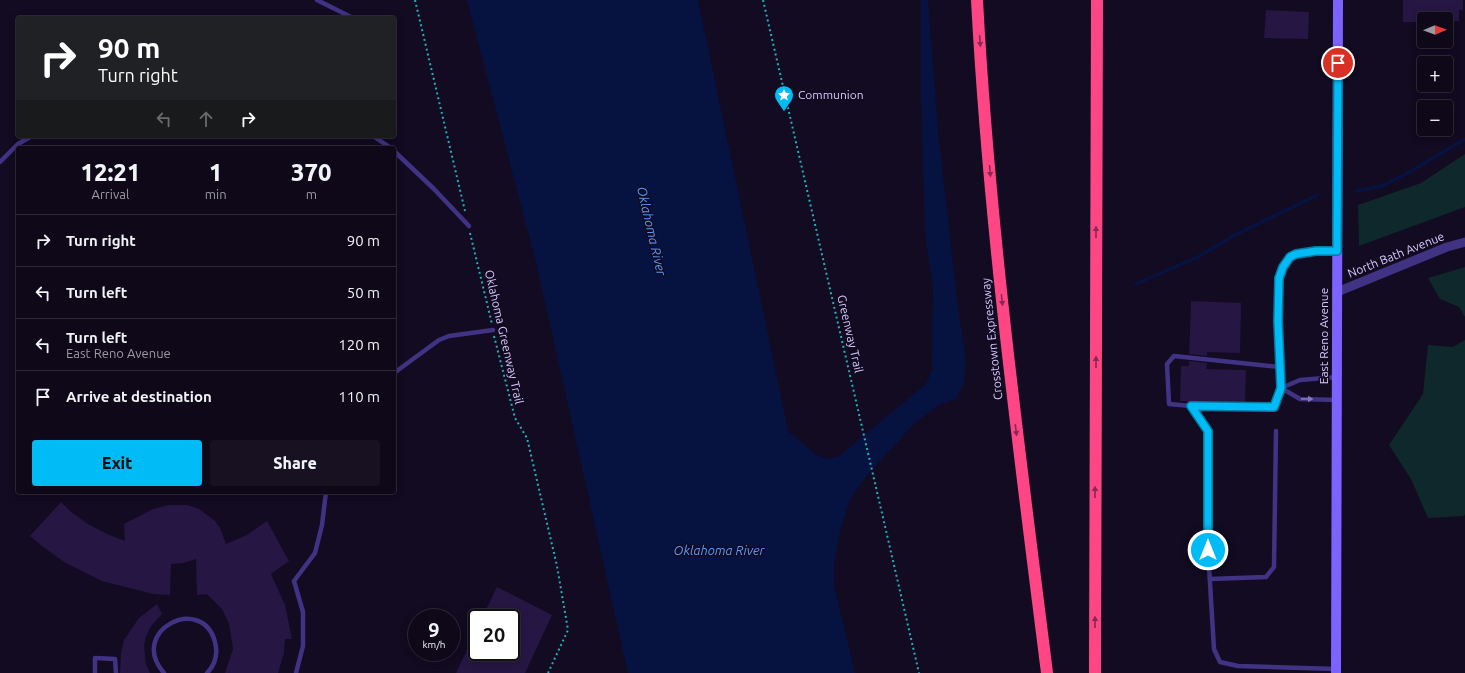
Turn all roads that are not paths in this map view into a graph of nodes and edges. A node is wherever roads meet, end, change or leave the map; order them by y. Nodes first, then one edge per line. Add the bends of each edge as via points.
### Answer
1 (317, 0) edge
2 (977, 0) edge
3 (1097, 0) edge
4 (1338, 0) edge
5 (349, 16) edge
6 (28, 138) edge
7 (376, 138) edge
8 (16, 146) edge
9 (16, 146) edge
10 (388, 146) edge
11 (396, 153) edge
12 (0, 162) edge
13 (469, 226) road end
14 (1465, 242) edge
15 (1337, 251) junction
16 (1337, 292) junction
17 (493, 330) road end
18 (1279, 365) junction
19 (396, 372) edge
20 (1337, 377) junction
21 (1281, 388) junction
22 (1337, 400) junction
23 (1191, 406) junction
24 (1276, 431) dead end
25 (326, 494) edge
26 (1210, 579) junction
27 (1096, 669) edge
28 (1336, 671) edge
29 (95, 673) edge
30 (116, 673) edge
31 (164, 673) edge
32 (206, 673) edge
33 (296, 673) edge
34 (1047, 673) edge

1 - 5 lane
2 -> 34 highway, Crosstown Expressway via 986,126 1011,387
27 -> 3 highway
4 - 15 main road, East Reno Avenue
6 - 9 lane
7 - 10 lane
8 - 12 lane
11 - 13 lane
14 - 16 street, North Bath Avenue
15 - 16 main road, East Reno Avenue
15 - 18 lane via 1296,254 1290,257 1283,267 1279,285
16 - 20 main road, East Reno Avenue
17 - 19 lane via 438,340
18 - 21 lane
18 - 23 lane via 1174,356 1167,364 1169,404
20 - 21 lane via 1300,380
20 - 22 main road, East Reno Avenue
21 -> 22 lane via 1300,399
21 - 23 lane via 1274,407
22 - 28 main road, East Reno Avenue
23 - 26 lane via 1208,431
24 - 26 lane via 1274,567 1266,577
25 - 33 lane via 315,553 294,581 303,612 303,646
26 - 28 lane via 1214,649 1220,662 1238,666
29 - 30 lane via 95,658 115,659
31 - 32 lane via 155,658 156,638 169,623 178,619 189,619 200,622 214,637 216,658

